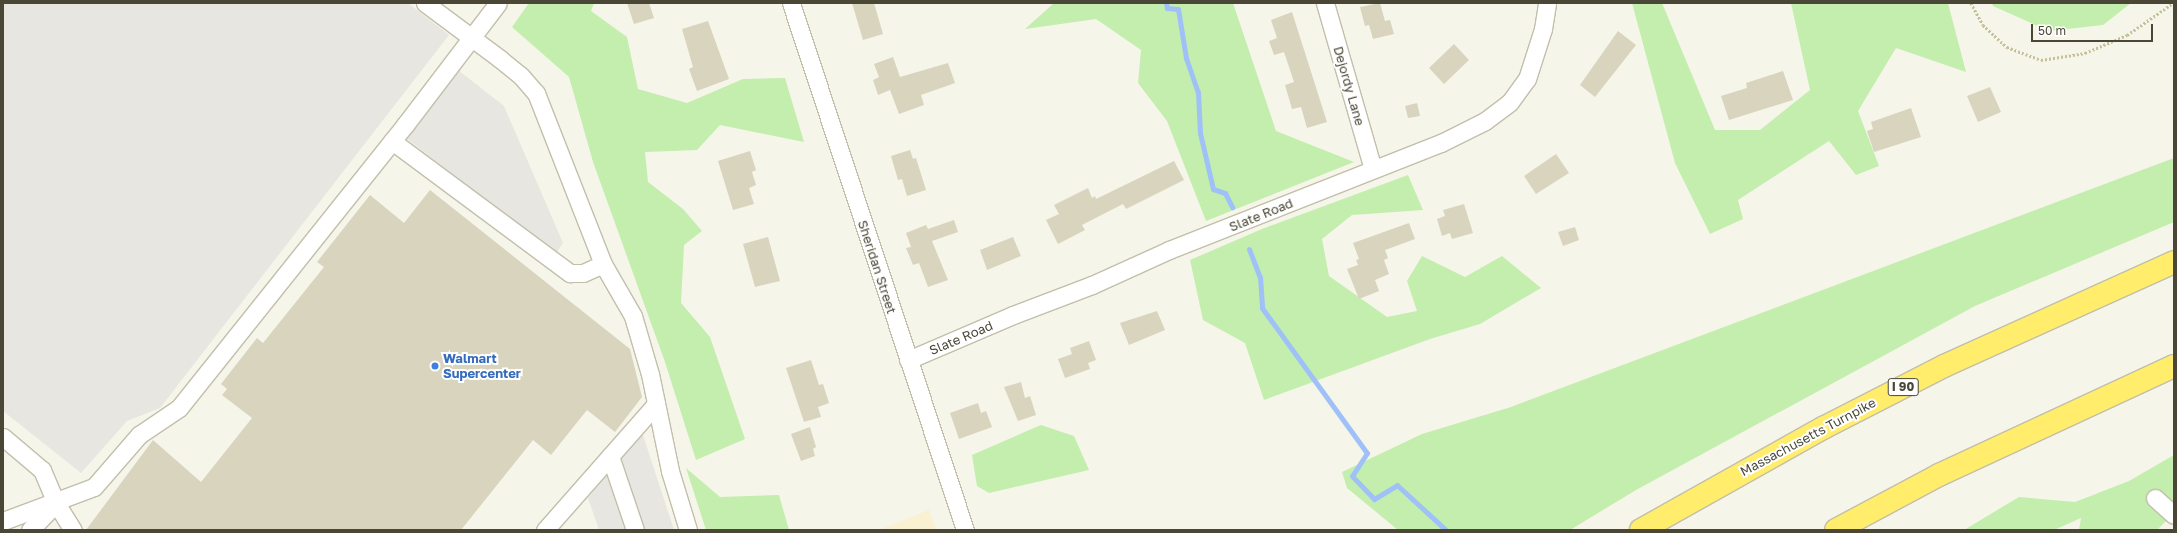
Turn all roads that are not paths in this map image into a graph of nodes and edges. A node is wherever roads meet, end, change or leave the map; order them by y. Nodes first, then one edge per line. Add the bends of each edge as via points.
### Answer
1 (425, 3) edge
2 (498, 3) edge
3 (792, 3) edge
4 (1326, 3) edge
5 (1547, 3) edge
6 (471, 37) junction
7 (392, 141) junction
8 (1373, 169) junction
9 (2174, 262) edge
10 (603, 264) junction
11 (908, 360) junction
12 (2174, 366) edge
13 (656, 404) junction
14 (3, 438) edge
15 (610, 456) junction
16 (2155, 498) dead end
17 (56, 503) junction
18 (2174, 515) edge
19 (3, 521) edge
20 (554, 526) edge
21 (30, 530) edge
22 (72, 530) edge
23 (635, 530) edge
24 (688, 530) edge
25 (964, 530) edge
26 (1641, 530) edge
27 (1836, 530) edge

1 - 6 street
2 - 6 street
3 - 11 street, Sheridan Street
4 - 8 street, Dejordy Lane
5 - 8 street, Slate Road via 1543,29 1527,79 1510,102 1485,121 1447,140
6 - 7 street
6 - 10 street via 521,76 536,94
7 - 10 street via 570,273 583,273
7 - 17 street via 179,408 139,435 94,487
8 - 11 street, Slate Road via 1251,220 1169,250 1092,285 1013,315
9 - 26 highway, Massachusetts Turnpike / I 90 via 1937,369 1823,428
10 - 13 street via 632,316
11 - 25 street, Sheridan Street
12 - 27 highway via 1938,475
13 - 15 street
13 - 24 street via 670,471
14 - 17 street via 42,470
15 - 20 street
15 - 23 street
16 - 18 street
17 - 19 street
17 - 21 street
17 - 22 street

